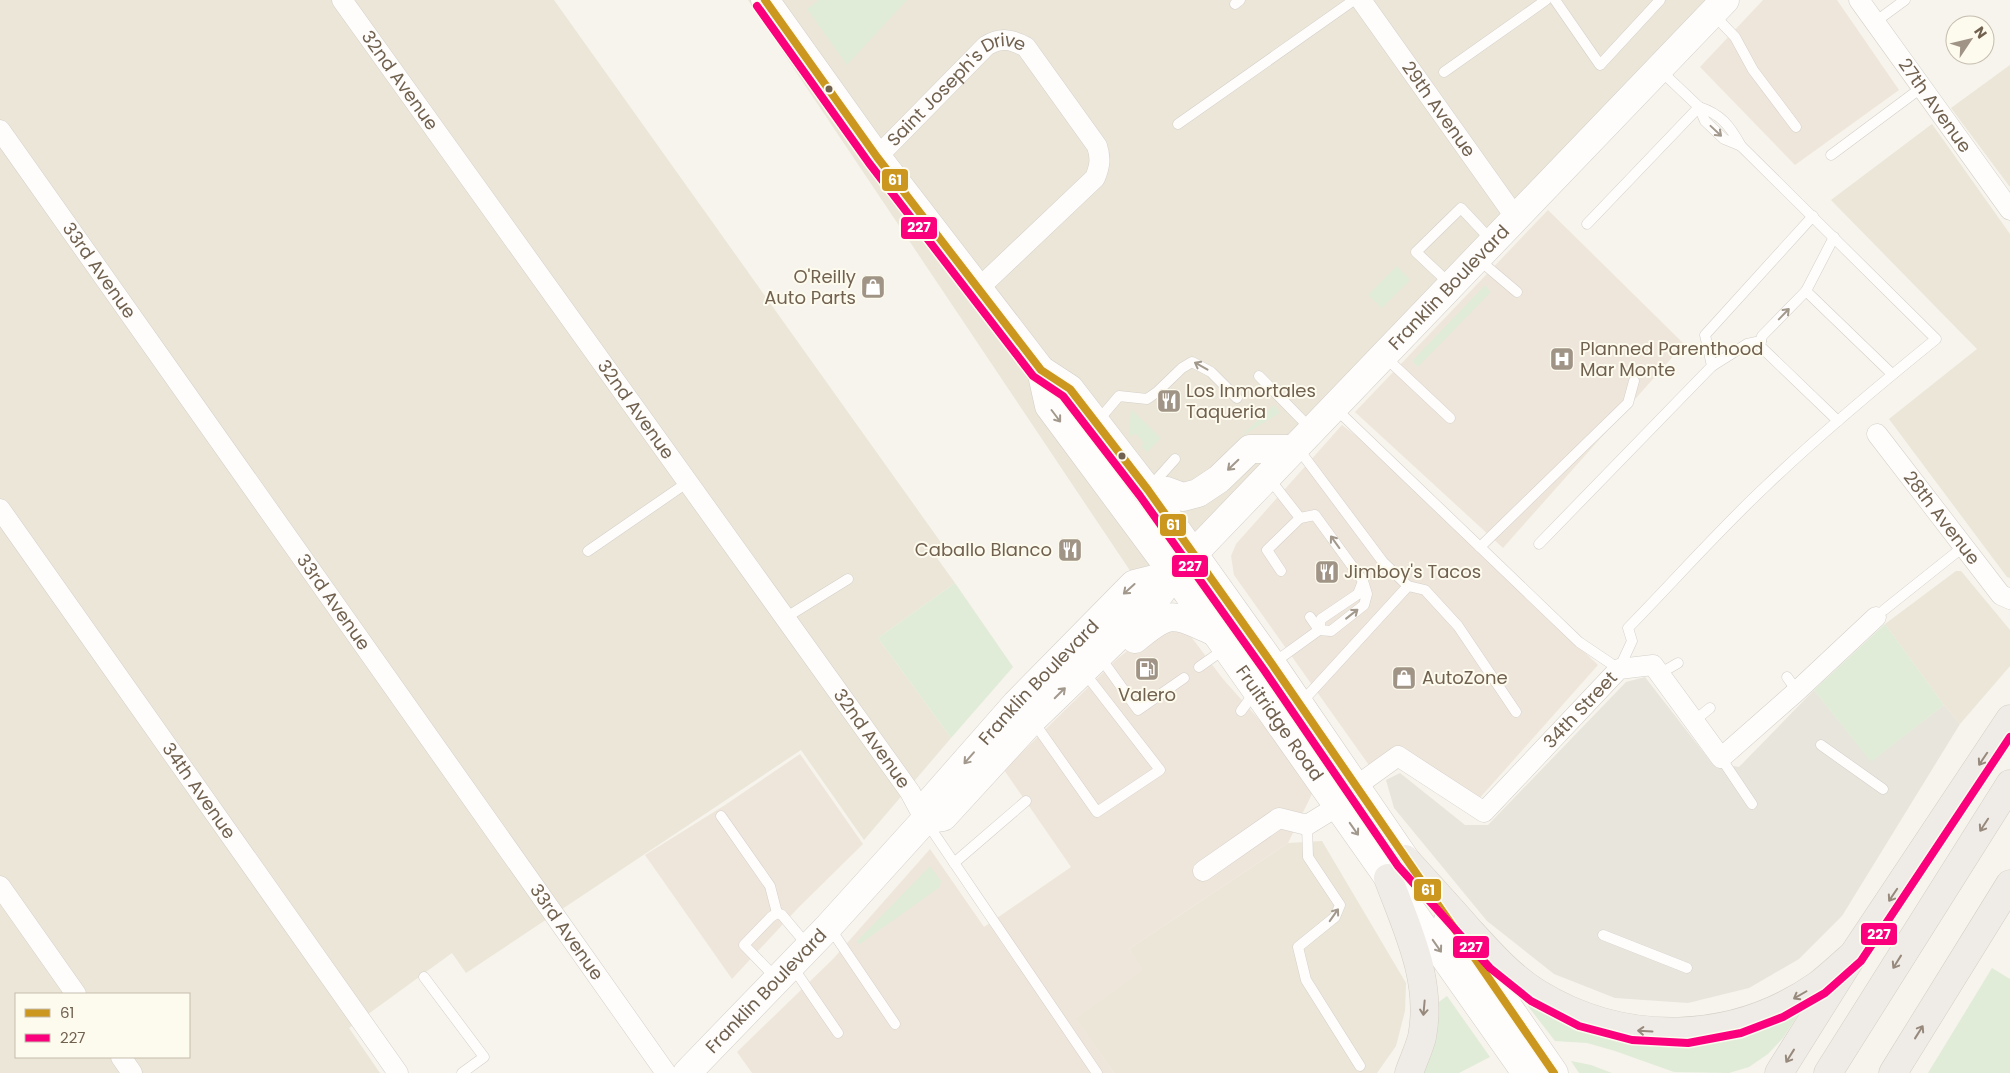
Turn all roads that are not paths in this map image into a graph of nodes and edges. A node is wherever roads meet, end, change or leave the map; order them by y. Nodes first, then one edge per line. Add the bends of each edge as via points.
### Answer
1 (342, 0) edge
2 (765, 0) edge
3 (1354, 0) edge
4 (1361, 0) edge
5 (1546, 0) edge
6 (1555, 0) edge
7 (1660, 0) edge
8 (1859, 0) edge
9 (1905, 0) edge
10 (1718, 7) edge
11 (1875, 22) junction
12 (1659, 69) junction
13 (1444, 72) dead end
14 (1921, 88) junction
15 (1699, 107) junction
16 (1178, 124) dead end
17 (1796, 127) dead end
18 (0, 130) edge
19 (1831, 155) dead end
20 (877, 157) junction
21 (2010, 210) edge
22 (1814, 216) junction
23 (1516, 218) junction
24 (1587, 224) dead end
25 (1834, 237) junction
26 (1485, 250) junction
27 (1451, 285) junction
28 (978, 289) junction
29 (1806, 291) junction
30 (1518, 292) dead end
31 (1762, 339) junction
32 (1383, 356) junction
33 (1712, 366) junction
34 (1041, 370) junction
35 (1892, 374) junction
36 (1259, 376) dead end
37 (1634, 381) dead end
38 (1237, 398) dead end
39 (1334, 407) junction
40 (1450, 418) dead end
41 (1838, 421) junction
42 (1096, 423) junction
43 (1878, 434) dead end
44 (1301, 442) junction
45 (1175, 459) dead end
46 (1268, 476) junction
47 (688, 482) junction
48 (1148, 490) junction
49 (0, 509) edge
50 (1300, 518) junction
51 (1539, 544) dead end
52 (1480, 547) junction
53 (1964, 547) junction
54 (588, 551) dead end
55 (1193, 555) junction
56 (1281, 571) dead end
57 (1174, 574) junction
58 (848, 579) dead end
59 (1363, 581) junction
60 (1408, 586) junction
61 (2010, 600) edge
62 (1880, 613) joint
63 (1310, 617) dead end
64 (785, 618) junction
65 (1319, 630) junction
66 (1220, 640) junction
67 (1678, 662) dead end
68 (1272, 664) junction
69 (1094, 667) junction
70 (1199, 667) dead end
71 (1619, 669) junction
72 (1660, 674) junction
73 (1184, 678) dead end
74 (1299, 705) junction
75 (1710, 708) dead end
76 (1516, 712) dead end
77 (2010, 719) edge
78 (1032, 720) junction
79 (1694, 721) junction
80 (1821, 745) dead end
81 (1721, 758) junction
82 (2010, 784) edge
83 (1883, 789) dead end
84 (1346, 796) junction
85 (1026, 801) dead end
86 (1752, 804) dead end
87 (721, 816) dead end
88 (925, 820) junction
89 (1307, 825) junction
90 (954, 863) junction
91 (1397, 868) junction
92 (1203, 871) dead end
93 (2010, 884) edge
94 (0, 886) edge
95 (777, 913) junction
96 (829, 926) junction
97 (1603, 934) dead end
98 (1853, 955) junction
99 (792, 964) junction
100 (1687, 968) dead end
101 (424, 977) dead end
102 (75, 993) edge
103 (895, 1024) dead end
104 (838, 1033) dead end
105 (122, 1058) edge
106 (1360, 1066) dead end
107 (132, 1073) edge
108 (398, 1073) edge
109 (462, 1073) edge
110 (666, 1073) edge
111 (687, 1073) edge
112 (1096, 1073) edge
113 (1409, 1073) edge
114 (1526, 1073) edge
115 (1554, 1073) edge
116 (1779, 1073) edge
117 (1828, 1073) edge
118 (1893, 1073) edge

1 - 47 street, 32nd Avenue
2 - 20 main road, Fruitridge Road
3 - 16 lane
4 - 23 street, 29th Avenue
5 - 13 lane
6 - 7 lane via 1600,65
8 - 11 street, 27th Avenue
9 - 11 lane
10 - 12 main road, Franklin Boulevard
10 - 17 lane via 1754,70
11 - 14 street, 27th Avenue
12 - 15 lane
12 - 23 main road, Franklin Boulevard
14 - 19 lane
14 - 21 street, 27th Avenue
15 - 22 lane via 1704,121 1724,139 1741,146
15 - 24 lane
18 - 110 street, 33rd Avenue
20 - 28 main road, Fruitridge Road
20 - 28 street, Saint Joseph's Drive via 986,46 1002,39 1014,40 1026,47 1097,146 1099,168 1095,178
22 - 25 lane
22 - 33 lane via 1705,335
23 - 26 main road, Franklin Boulevard
25 - 29 lane
25 - 35 lane via 1936,338
26 - 27 main road, Franklin Boulevard
26 - 27 lane via 1461,208 1416,252
26 - 30 lane
27 - 32 main road, Franklin Boulevard
28 - 34 main road, Fruitridge Road
31 -> 29 lane
29 - 35 lane
31 - 33 lane via 1747,344
31 - 41 lane via 1760,346
32 - 39 main road, Franklin Boulevard
32 - 40 lane
33 - 51 lane
34 - 42 main road, Fruitridge Road via 1070,389
34 -> 57 main road, Fruitridge Road via 1049,406
35 - 41 lane
36 - 44 lane
37 - 52 lane via 1628,403
38 -> 42 lane via 1211,372 1192,362 1147,399 1119,396
39 - 44 main road, Franklin Boulevard
39 - 52 lane
41 - 71 lane via 1765,486 1628,628 1632,641
42 - 48 main road, Fruitridge Road
43 - 53 street, 28th Avenue
44 - 46 main road, Franklin Boulevard
44 -> 48 main road via 1250,449 1198,493 1183,497 1167,491
44 - 60 lane via 1383,562
45 - 48 lane
46 - 50 lane
46 - 55 main road, Franklin Boulevard
47 - 54 lane
47 - 64 street, 32nd Avenue
48 - 55 main road, Fruitridge Road
49 - 108 street, 34th Avenue
50 - 56 lane via 1267,550
59 -> 50 lane via 1315,515
52 - 71 lane via 1579,642
53 - 61 street, 28th Avenue via 2001,594
53 - 62 lane
55 - 57 main road, Franklin Boulevard
55 - 68 main road, Fruitridge Road
57 - 66 main road, Fruitridge Road
57 - 69 main road, Franklin Boulevard via 1153,603
57 -> 88 main road, Franklin Boulevard via 1134,584 1004,718 929,803
58 - 64 lane
59 - 65 lane via 1358,594 1321,619
65 -> 59 lane via 1331,631 1364,605 1367,594
60 - 74 lane
60 - 76 lane via 1425,590 1458,626
62 - 81 street via 1792,684
63 - 65 lane
64 - 88 street, 32nd Avenue via 910,792
65 - 68 lane
66 - 69 main road via 1179,617 1169,617 1155,622
66 - 70 lane
66 - 84 main road, Fruitridge Road via 1248,701 1297,755
67 - 72 lane
68 - 74 main road, Fruitridge Road
69 - 73 lane via 1138,710
78 -> 69 main road, Franklin Boulevard
69 - 78 lane via 1160,770 1097,812
71 - 72 street, 34th Street via 1652,665
71 - 84 street, 34th Street via 1484,812 1398,756
72 - 79 street
74 - 84 main road, Fruitridge Road
75 - 79 lane
77 -> 98 highway
78 - 88 main road, Franklin Boulevard via 943,817
79 - 81 street
80 - 83 lane
81 - 86 lane
82 -> 117 highway
84 - 89 street, 34th Street
84 - 91 main road, Fruitridge Road
85 - 90 lane
87 - 95 lane via 770,886
88 - 90 lane
88 - 96 main road, Franklin Boulevard
89 - 92 street via 1279,818
106 -> 89 lane via 1306,980 1298,947 1335,917 1340,905 1308,857
90 - 112 lane
98 -> 91 highway via 1811,989 1780,1008 1738,1024 1686,1033 1634,1030 1583,1017 1536,993
91 -> 113 highway via 1425,998 1422,1037
91 -> 114 main road, Fruitridge Road
91 - 115 main road, Fruitridge Road
118 -> 93 highway
94 - 102 street
95 - 99 lane via 782,915
95 - 99 lane via 744,945
96 - 99 main road, Franklin Boulevard
96 - 103 lane
97 - 100 lane
98 -> 116 highway
99 - 104 lane
99 - 111 main road, Franklin Boulevard
101 - 109 lane via 484,1057
105 - 107 street

